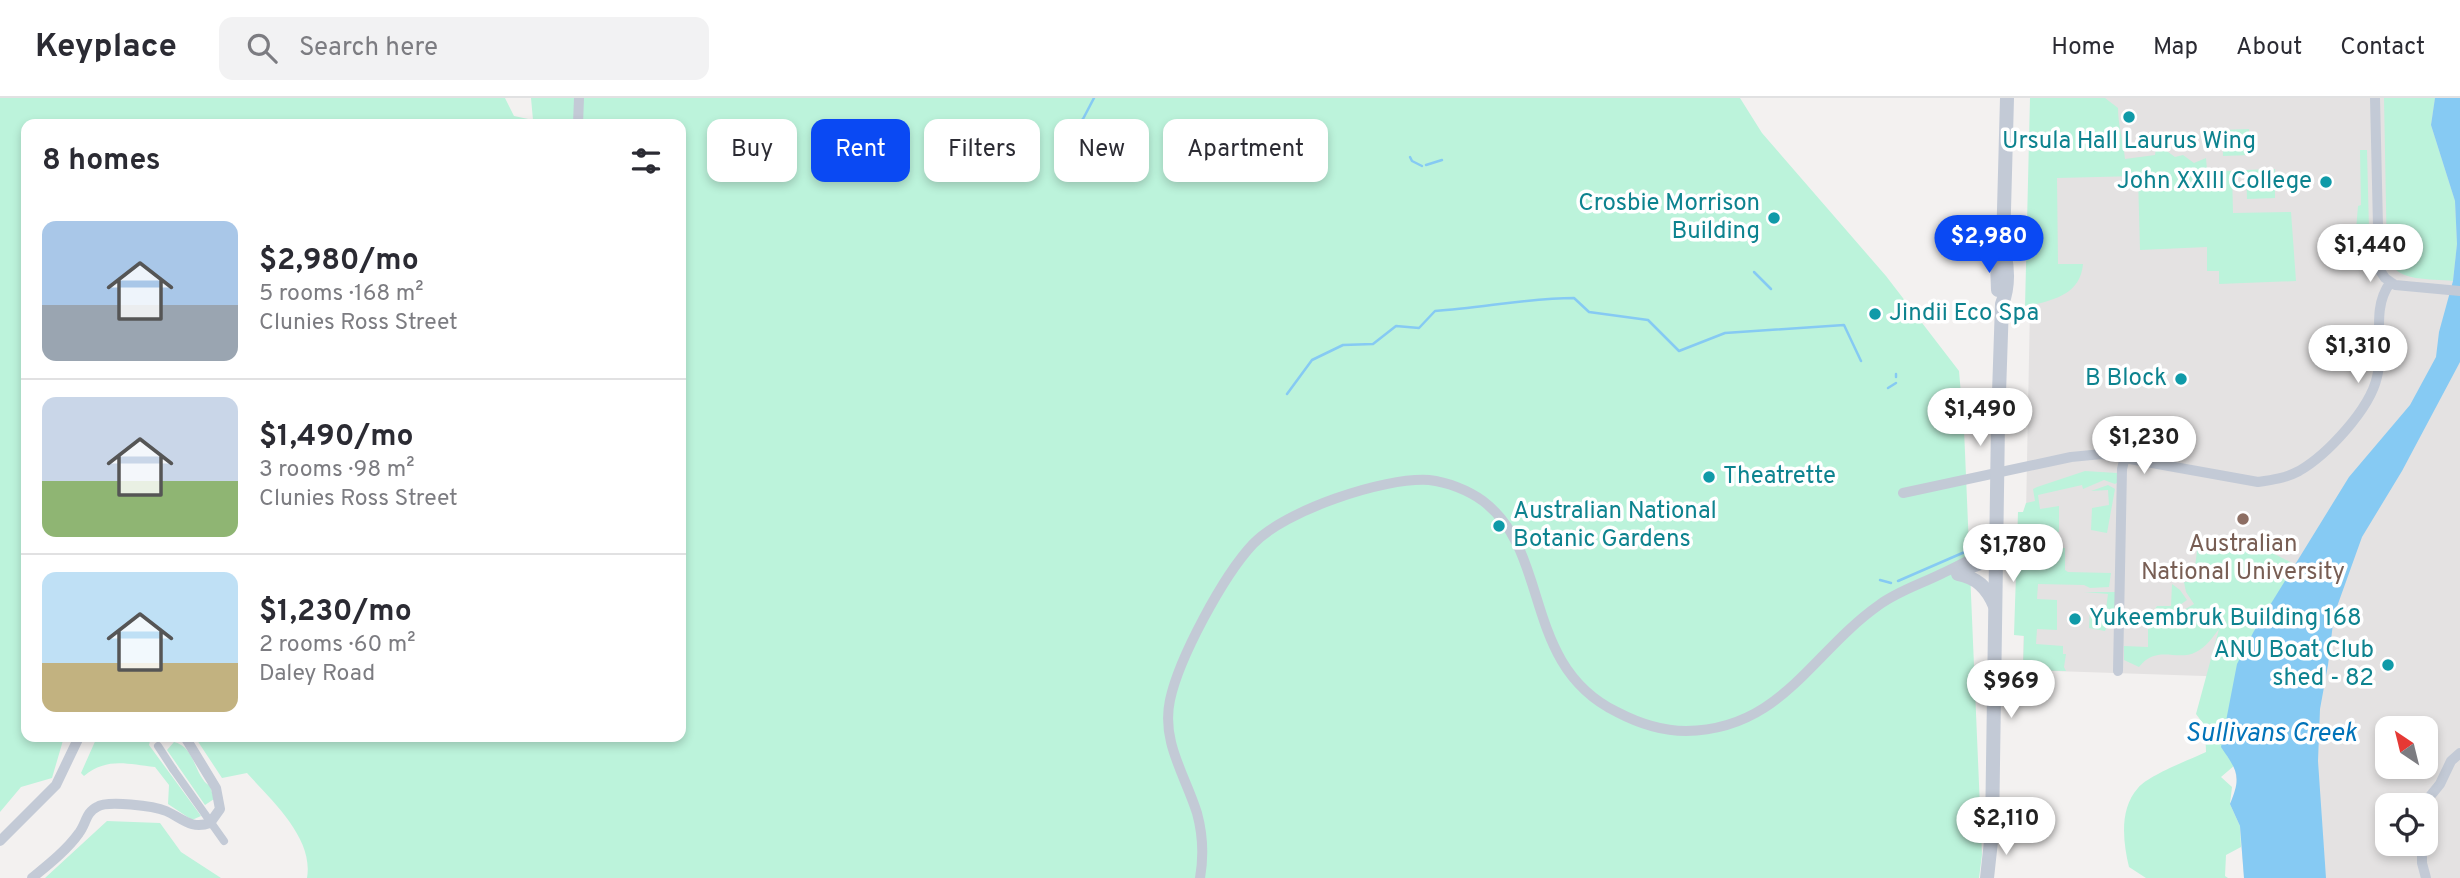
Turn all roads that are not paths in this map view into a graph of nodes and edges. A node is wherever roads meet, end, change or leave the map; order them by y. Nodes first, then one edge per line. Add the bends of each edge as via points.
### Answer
1 (579, 98) edge
2 (2007, 98) edge
3 (2375, 98) edge
4 (578, 119) edge
5 (2390, 283) junction
6 (2460, 291) edge
7 (2125, 457) junction
8 (1997, 474) junction
9 (1903, 493) dead end
10 (1996, 553) junction
11 (1951, 573) junction
12 (1995, 607) junction
13 (2118, 671) dead end
14 (77, 742) edge
15 (188, 742) edge
16 (158, 746) dead end
17 (2460, 753) edge
18 (2433, 793) edge
19 (1992, 832) junction
20 (0, 841) edge
21 (224, 841) dead end
22 (2422, 856) edge
23 (32, 878) edge
24 (1200, 878) edge
25 (1987, 878) edge
26 (1995, 878) edge
27 (2426, 878) edge

1 - 4 street
2 - 8 street via 2003,247 2007,292 2002,304
3 - 5 street via 2379,269
5 - 6 street
5 - 7 street via 2379,305 2378,367 2370,397 2349,426 2300,470 2258,482
7 - 8 street via 2071,457
7 - 13 street
8 - 9 street
8 - 10 street
10 - 11 street
10 - 12 street
11 - 12 street via 1971,577 1983,586
11 - 24 street via 1876,607 1776,701 1745,719 1685,731 1636,722 1592,696 1575,679 1546,630 1516,540 1482,500 1446,484 1407,481 1377,486 1301,513 1276,524 1238,562 1174,683 1168,729 1202,837
12 - 19 street
14 - 20 street via 56,785
15 - 23 street via 216,788 220,809 210,823 194,826 164,810 102,804 91,811 72,841
16 - 21 street, bridge
17 - 18 street
19 - 25 street
19 - 26 street
22 - 27 street

